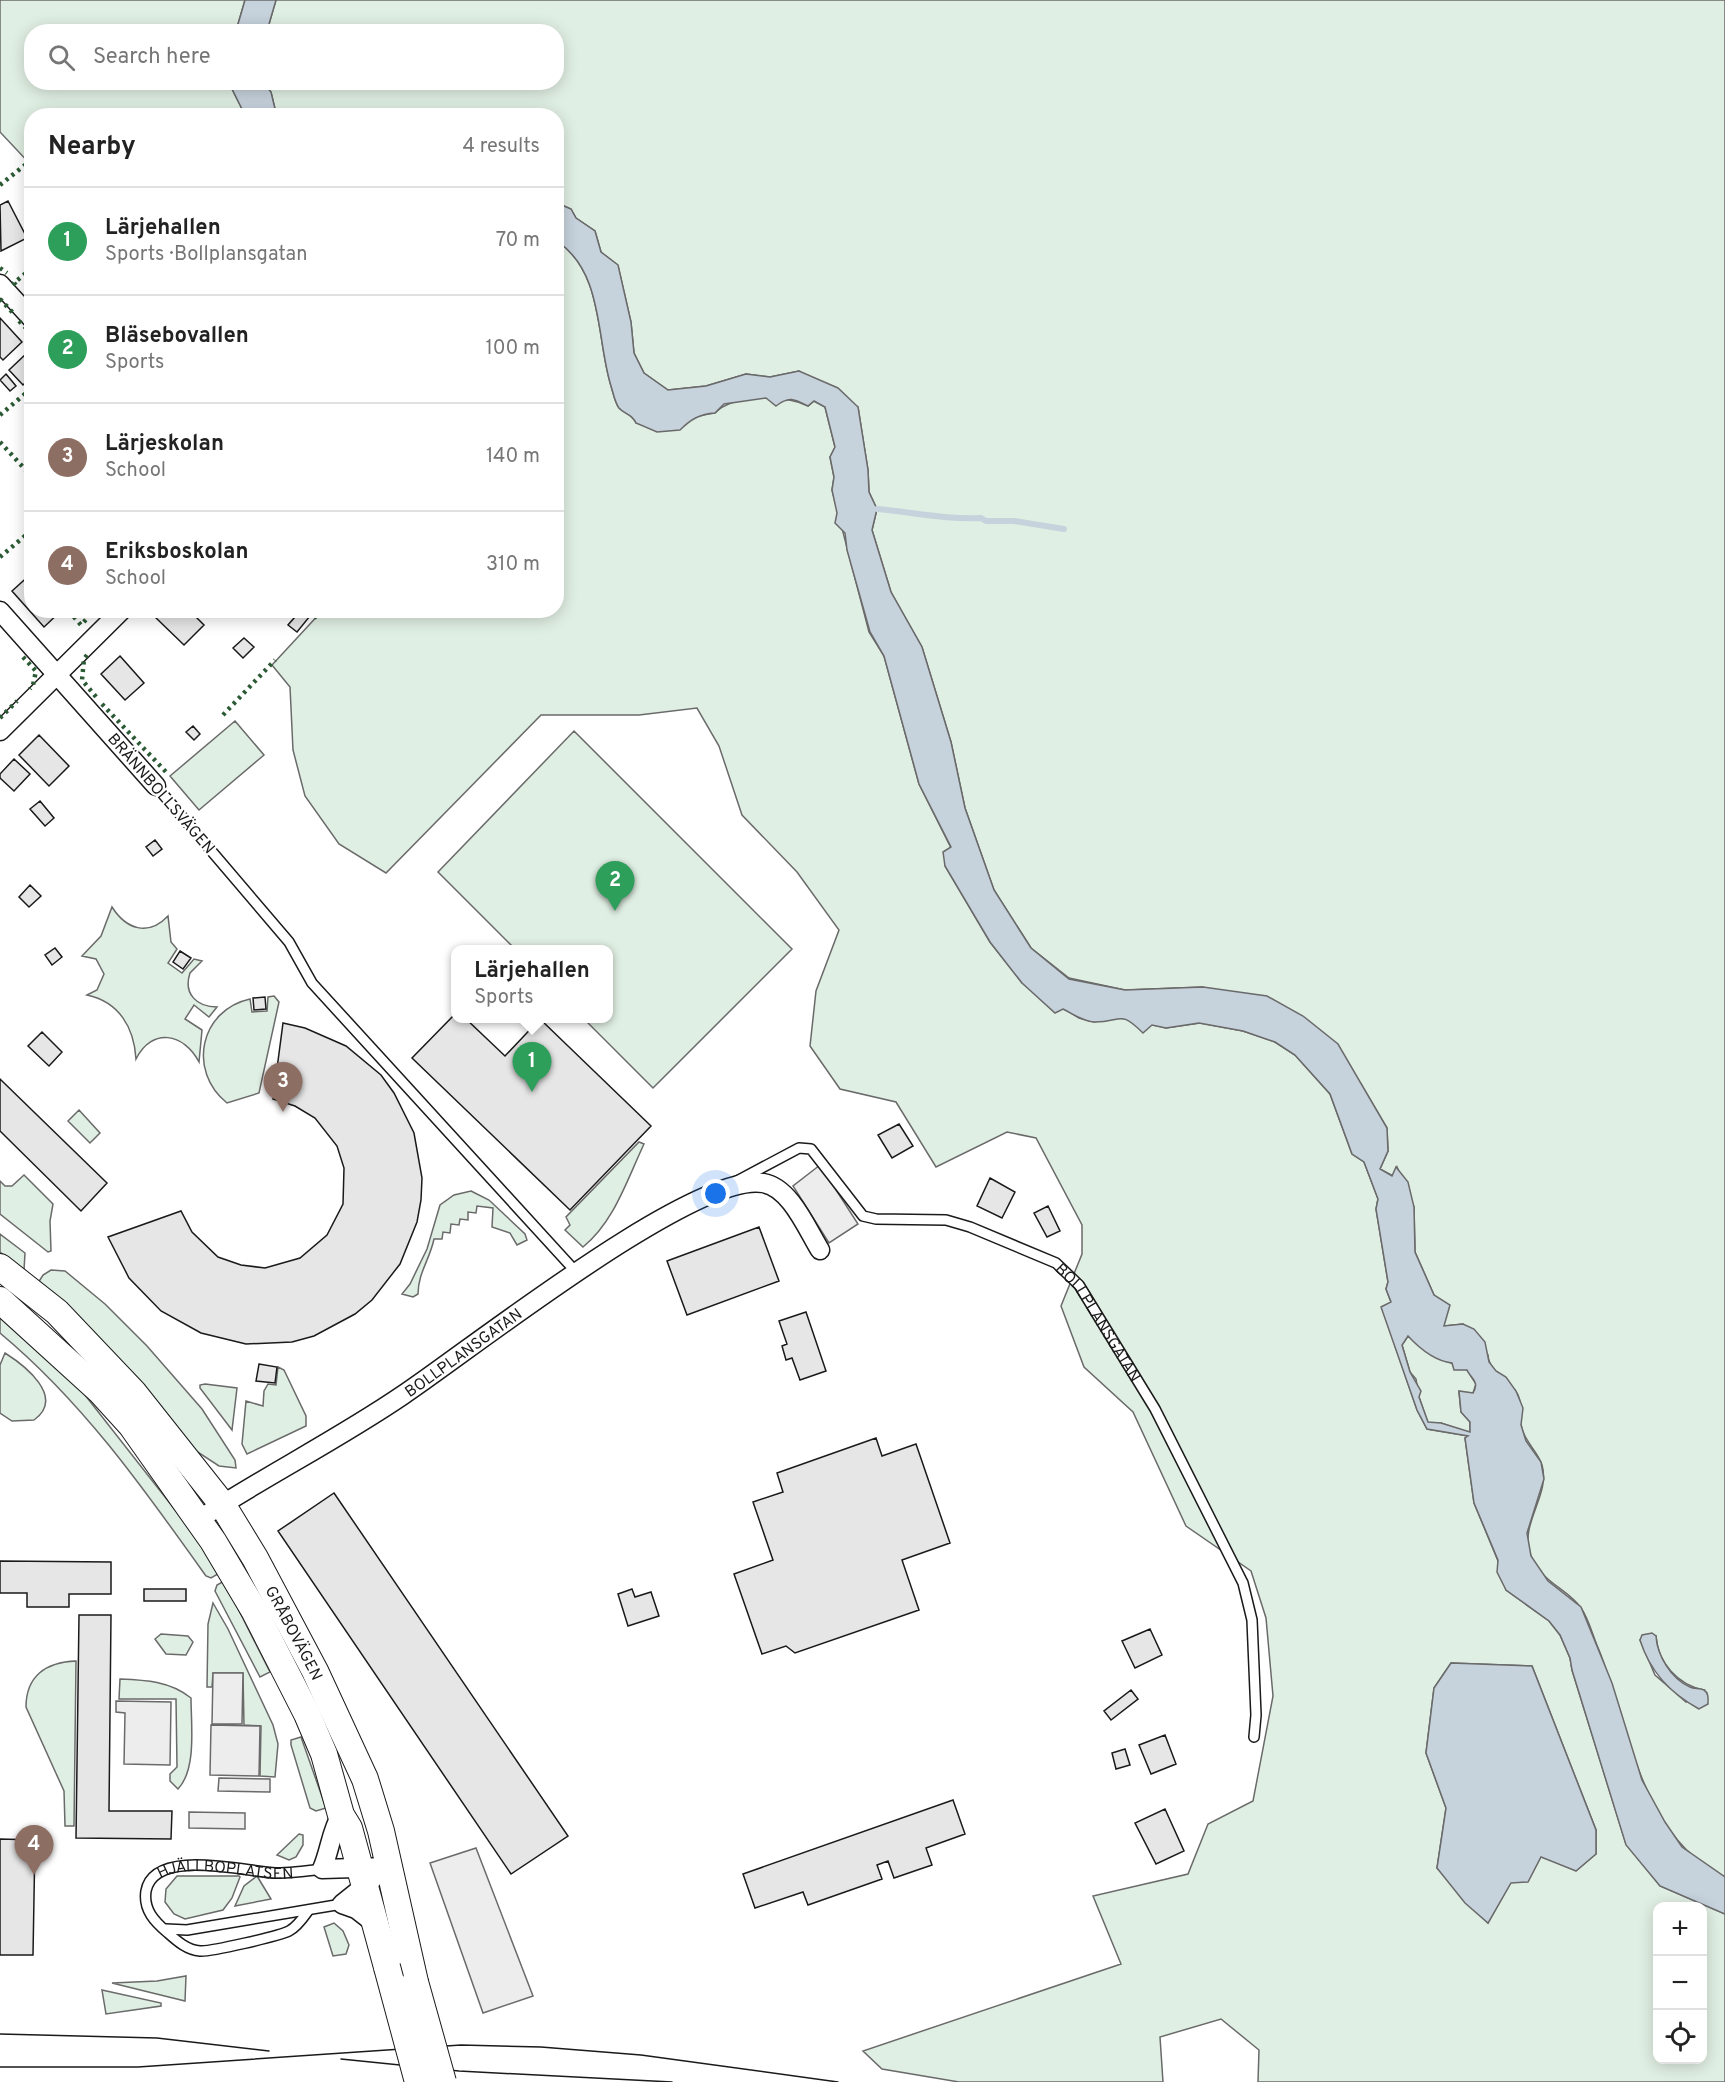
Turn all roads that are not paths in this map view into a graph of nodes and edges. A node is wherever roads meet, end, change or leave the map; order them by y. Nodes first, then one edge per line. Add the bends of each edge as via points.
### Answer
1 (0, 284) edge
2 (24, 310) edge
3 (0, 611) edge
4 (114, 618) edge
5 (57, 673) junction
6 (0, 731) edge
7 (156, 786) joint
8 (728, 1185) junction
9 (820, 1250) dead end
10 (0, 1266) edge
11 (577, 1273) junction
12 (0, 1300) edge
13 (222, 1504) junction
14 (198, 1520) junction
15 (1254, 1737) dead end
16 (341, 1815) junction
17 (388, 1867) junction
18 (322, 1869) junction
19 (362, 1877) junction
20 (342, 1904) junction
21 (308, 1911) junction
22 (374, 1923) junction
23 (163, 1929) junction
24 (418, 2082) edge
25 (443, 2082) edge

1 - 2 street
3 - 5 street, BRÄNNBOLLSVÄGEN
4 - 5 street
5 - 6 street
5 - 7 street, BRÄNNBOLLSVÄGEN
7 - 11 lane, BRÄNNBOLLSVÄGEN via 289,942 312,983
8 - 9 street, BOLLPLANSGATAN via 764,1182 784,1194
8 - 11 street, BOLLPLANSGATAN via 650,1225
8 - 15 lane, BOLLPLANSGATAN via 799,1148 812,1149 863,1216 946,1220 970,1227 1056,1263 1079,1285 1155,1409 1243,1583 1252,1620
10 - 13 main road, GRÅBOVÄGEN via 94,1348
11 - 13 street, BOLLPLANSGATAN via 402,1396
12 - 14 main road, GRÅBOVÄGEN via 130,1425
13 - 14 street, BOLLPLANSGATAN
13 - 17 main road, GRÅBOVÄGEN via 279,1601 348,1739 372,1799
14 - 16 main road, GRÅBOVÄGEN via 280,1658 324,1754
16 - 18 street
16 - 19 main road, GRÅBOVÄGEN via 349,1828
17 - 19 street, HJÄLLBOPLATSEN
17 - 25 main road, GRÅBOVÄGEN, bridge
18 - 19 street, HJÄLLBOPLATSEN
18 - 23 lane, HJÄLLBOPLATSEN via 276,1873 207,1866 166,1869 153,1878 145,1898 151,1917
19 - 20 street
19 - 22 main road, GRÅBOVÄGEN
20 - 21 lane
20 - 22 street
21 - 23 lane via 187,1930
21 - 23 lane, HJÄLLBOPLATSEN via 292,1930 200,1951 182,1945
22 - 24 main road, GRÅBOVÄGEN, bridge

